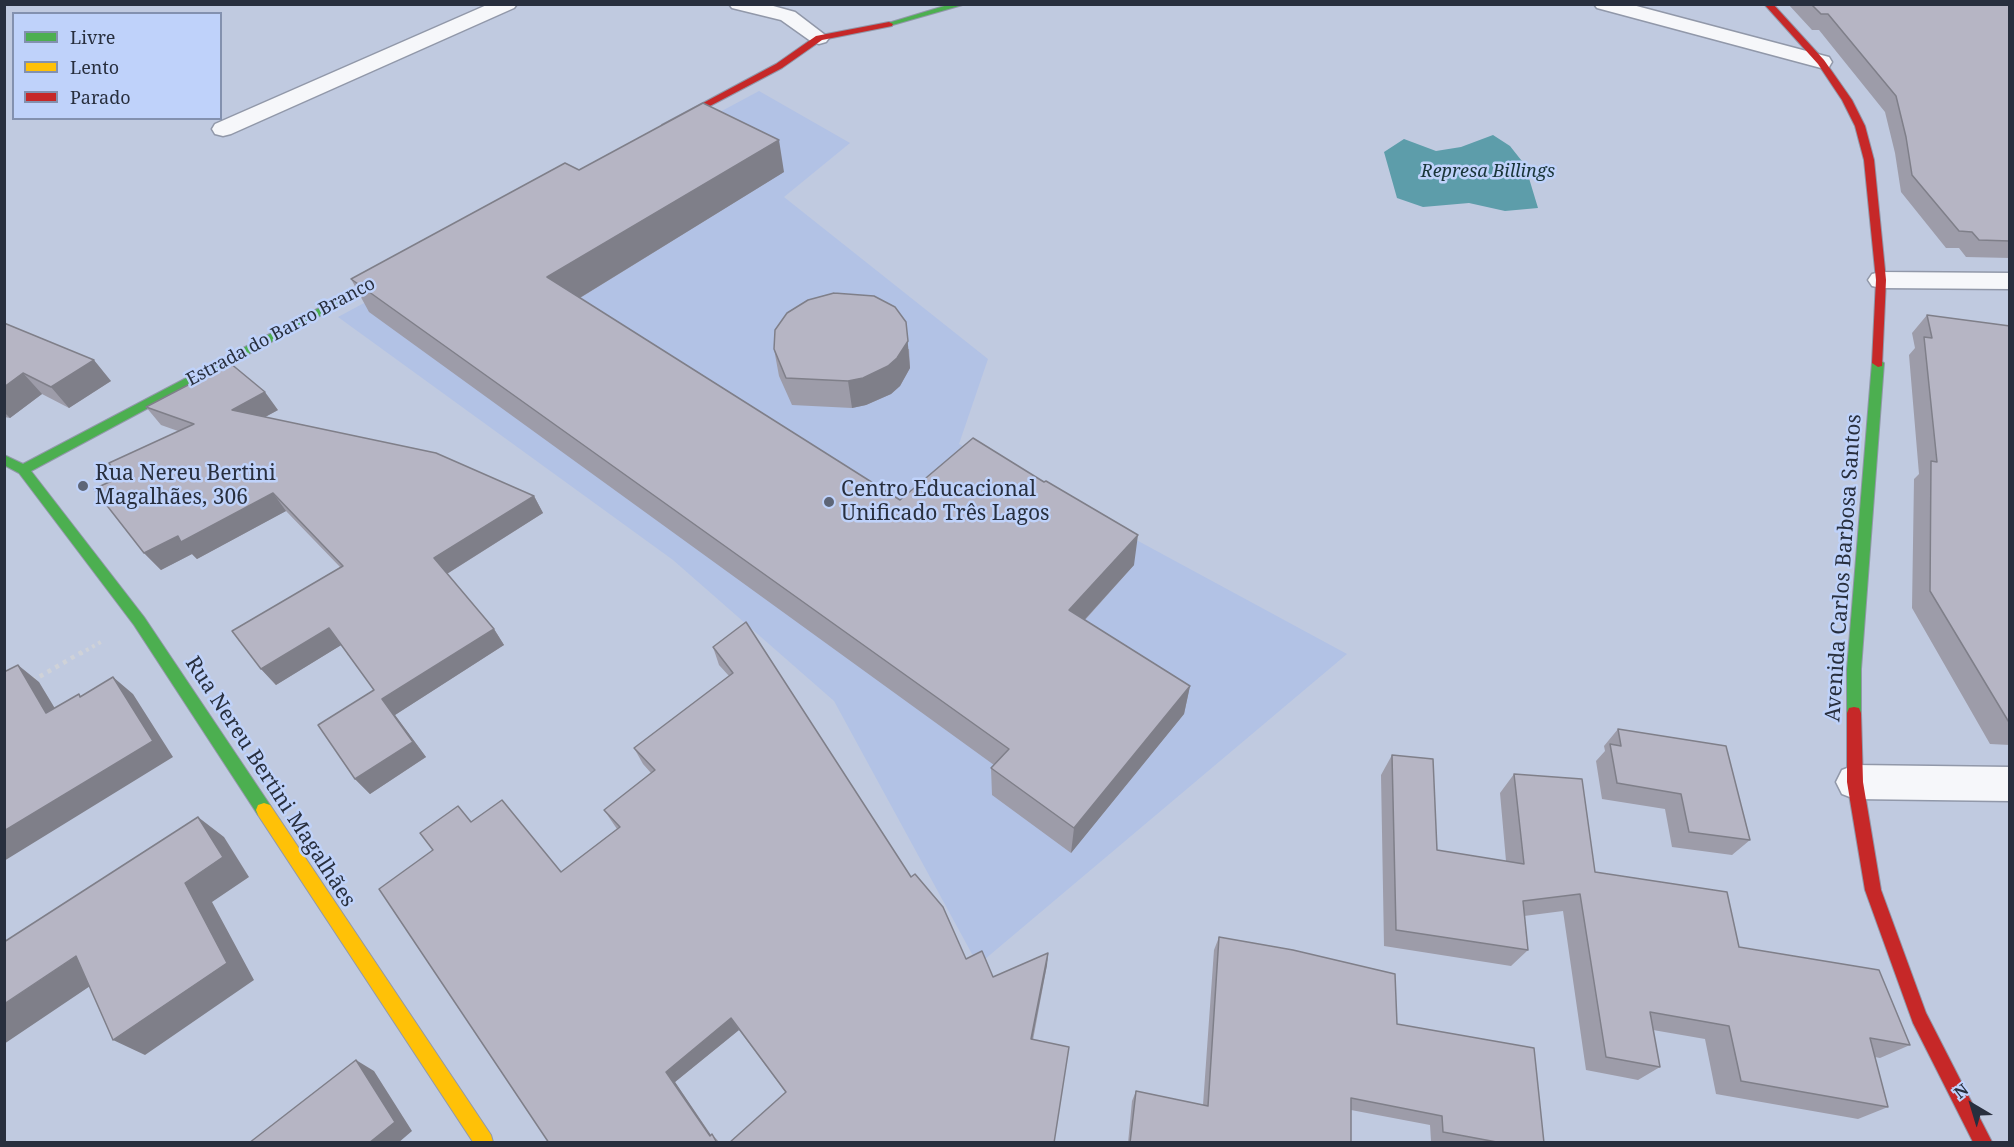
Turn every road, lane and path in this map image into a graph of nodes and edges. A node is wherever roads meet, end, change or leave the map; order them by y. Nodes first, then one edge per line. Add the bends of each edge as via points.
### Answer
1 (507, 4) edge
2 (739, 4) edge
3 (962, 4) edge
4 (1604, 4) edge
5 (1768, 4) edge
6 (783, 10) edge
7 (819, 38) junction
8 (1821, 62) junction
9 (223, 129) dead end
10 (653, 133) edge
11 (411, 262) edge
12 (1881, 280) junction
13 (2010, 281) edge
14 (4, 459) edge
15 (22, 470) junction
16 (139, 621) junction
17 (25, 684) edge
18 (1855, 782) junction
19 (2010, 784) edge
20 (484, 1143) edge
21 (1983, 1143) edge

1 - 9 street
2 - 6 street
3 - 7 street
4 - 8 street
5 - 8 street, Avenida Carlos Barbosa Santos
6 - 7 street
7 - 10 street via 779,66
8 - 12 street, Avenida Carlos Barbosa Santos via 1860,126 1869,160
11 - 15 street, Estrada do Barro Branco
12 - 13 street
12 - 18 street, Avenida Carlos Barbosa Santos via 1876,405 1854,669
14 - 15 street, Rua Nereu Bertini Magalhães
15 - 16 street, Rua Nereu Bertini Magalhães
16 - 17 path
16 - 20 street, Rua Nereu Bertini Magalhães
18 - 19 street
18 - 21 street, Avenida Carlos Barbosa Santos via 1873,890 1919,1017

